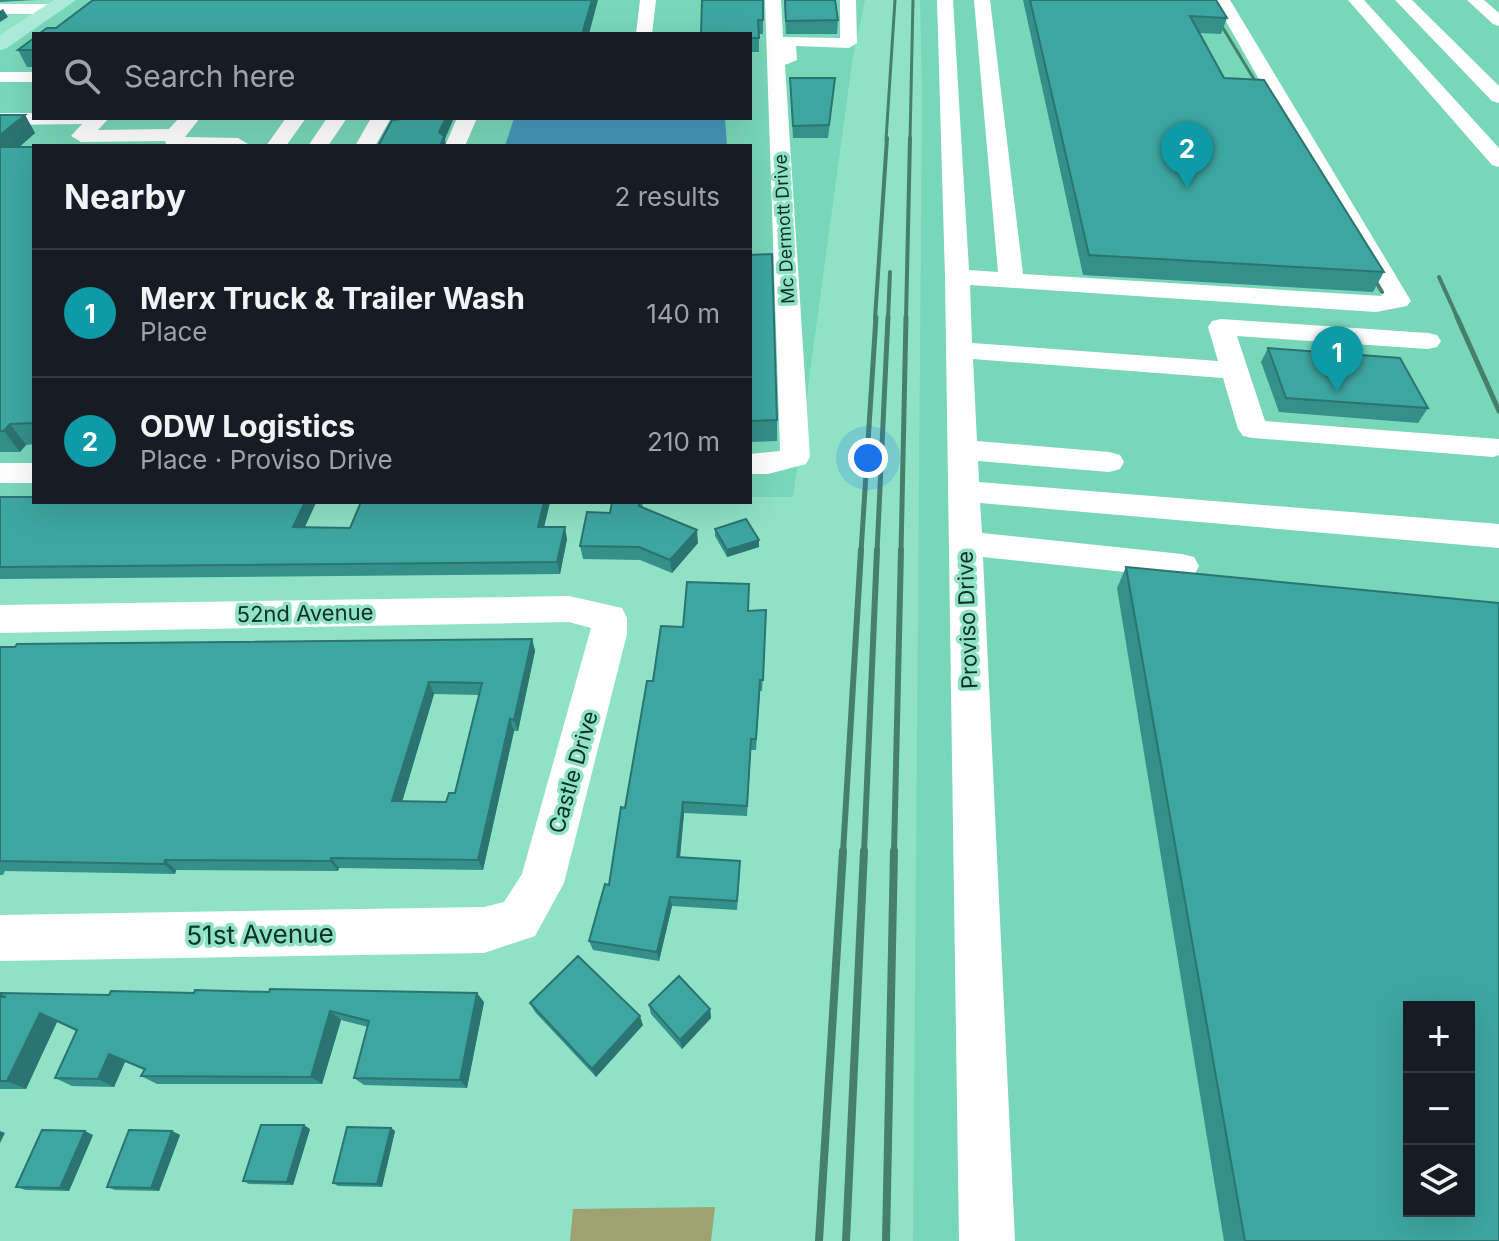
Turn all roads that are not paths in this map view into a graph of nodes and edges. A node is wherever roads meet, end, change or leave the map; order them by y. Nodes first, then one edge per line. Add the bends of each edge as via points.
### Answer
1 (648, 0) edge
2 (773, 0) edge
3 (833, 0) edge
4 (848, 0) edge
5 (945, 0) edge
6 (982, 0) edge
7 (1222, 0) edge
8 (1356, 0) edge
9 (1403, 0) edge
10 (1423, 0) edge
11 (1475, 0) edge
12 (60, 4) edge
13 (0, 9) edge
14 (1499, 21) edge
15 (644, 32) edge
16 (0, 44) edge
17 (775, 60) junction
18 (1499, 74) edge
19 (0, 77) edge
20 (32, 77) edge
21 (1499, 97) edge
22 (32, 108) edge
23 (1, 112) edge
24 (32, 114) edge
25 (97, 120) edge
26 (188, 120) edge
27 (295, 120) edge
28 (336, 120) edge
29 (380, 120) edge
30 (466, 120) edge
31 (175, 135) junction
32 (240, 140) edge
33 (277, 144) edge
34 (319, 144) edge
35 (366, 144) edge
36 (456, 144) edge
37 (1499, 161) edge
38 (957, 277) junction
39 (1011, 280) junction
40 (1428, 341) dead end
41 (959, 350) junction
42 (1234, 370) junction
43 (1493, 447) dead end
44 (963, 450) junction
45 (1109, 462) dead end
46 (752, 464) edge
47 (0, 473) edge
48 (32, 473) edge
49 (964, 491) junction
50 (1499, 536) edge
51 (965, 543) junction
52 (1182, 566) dead end
53 (609, 618) joint
54 (0, 619) edge
55 (519, 920) joint
56 (0, 938) edge
57 (987, 1241) edge

1 - 15 street
2 - 17 street, Mc Dermott Drive
3 - 4 street
4 - 17 street via 849,43 787,41 788,60
5 - 38 street, Proviso Drive
6 - 39 street
7 - 39 street via 1398,301 1376,304
8 - 37 street
9 - 21 street
10 - 18 street
11 - 14 street
12 - 13 street
12 - 16 main road
17 - 46 street, Mc Dermott Drive via 795,457
19 - 20 street
22 - 23 street
23 - 24 street
25 - 31 street via 81,136
26 - 31 street
27 - 33 street
28 - 34 street
29 - 35 street
30 - 36 street
31 - 32 street via 175,143
38 - 39 street
38 - 41 street, Proviso Drive
40 - 42 street via 1221,327
41 - 42 street
41 - 44 street, Proviso Drive
42 - 43 street via 1253,429
44 - 45 street
44 - 49 street, Proviso Drive
47 - 48 street
49 - 50 street
49 - 51 street, Proviso Drive
51 - 52 street
51 - 57 street, Proviso Drive
53 - 54 street, 52nd Avenue via 569,609
53 - 55 street, Castle Drive via 604,662 542,883
55 - 56 street, 51st Avenue via 484,930

